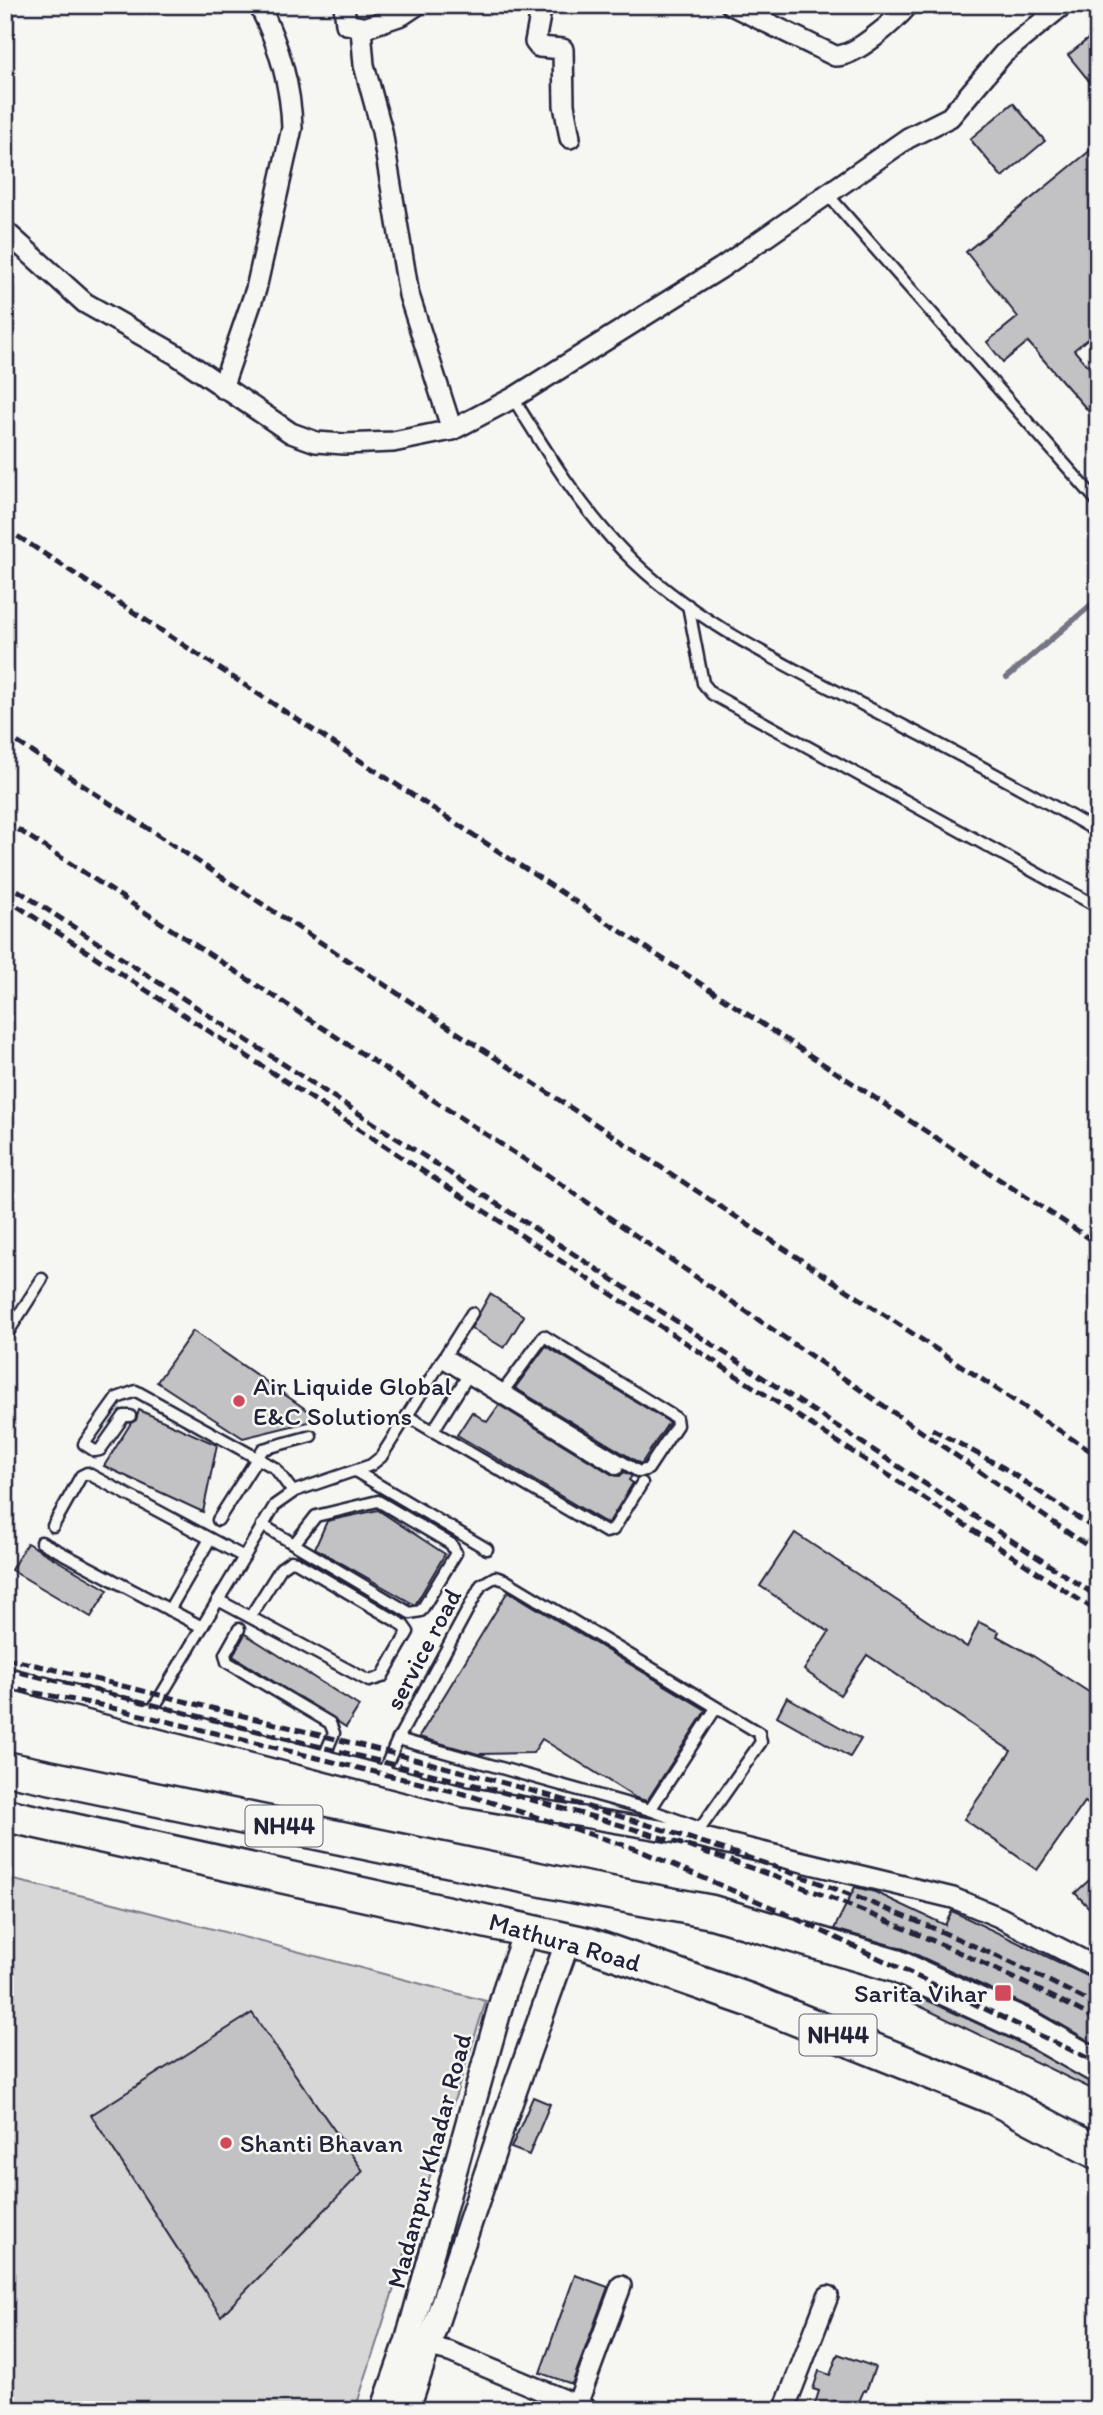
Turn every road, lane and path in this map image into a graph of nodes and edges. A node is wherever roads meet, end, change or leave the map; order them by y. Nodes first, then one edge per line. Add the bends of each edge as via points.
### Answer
1 (259, 5) edge
2 (344, 5) edge
3 (417, 5) edge
4 (542, 5) edge
5 (731, 5) edge
6 (908, 5) edge
7 (1063, 5) edge
8 (362, 27) junction
9 (570, 138) dead end
10 (828, 195) junction
11 (5, 231) edge
12 (222, 388) junction
13 (513, 398) junction
14 (452, 430) junction
15 (1098, 502) edge
16 (688, 605) junction
17 (1098, 832) edge
18 (1098, 907) edge
19 (42, 1279) dead end
20 (472, 1313) dead end
21 (5, 1337) edge
22 (444, 1358) junction
23 (467, 1377) junction
24 (504, 1390) junction
25 (130, 1416) dead end
26 (407, 1416) junction
27 (433, 1431) junction
28 (312, 1436) dead end
29 (256, 1457) junction
30 (617, 1469) dead end
31 (355, 1471) junction
32 (642, 1483) dead end
33 (293, 1492) junction
34 (218, 1520) dead end
35 (262, 1525) junction
36 (53, 1526) dead end
37 (209, 1538) junction
38 (41, 1542) dead end
39 (294, 1544) junction
40 (487, 1549) dead end
41 (244, 1557) junction
42 (218, 1600) junction
43 (169, 1610) junction
44 (250, 1617) junction
45 (202, 1627) junction
46 (239, 1629) dead end
47 (5, 1676) edge
48 (716, 1708) junction
49 (150, 1714) junction
50 (398, 1739) junction
51 (323, 1759) junction
52 (5, 1768) edge
53 (382, 1775) junction
54 (650, 1810) junction
55 (5, 1815) edge
56 (697, 1832) junction
57 (527, 1928) junction
58 (569, 1938) junction
59 (1098, 1968) edge
60 (1098, 2067) edge
61 (1098, 2153) edge
62 (621, 2287) dead end
63 (828, 2296) dead end
64 (418, 2344) junction
65 (580, 2408) edge
66 (383, 2410) edge
67 (407, 2410) edge
68 (784, 2410) edge

1 - 12 street via 278,51 292,128 256,289
2 - 8 street via 346,24
3 - 8 street via 402,15
4 - 9 street via 535,42 539,47 563,49
5 - 6 street via 843,57
7 - 10 street via 1003,54 950,117 908,138
8 - 14 street via 364,65 382,131 409,295
10 - 13 street
10 - 15 lane
11 - 12 street via 85,303
12 - 14 street via 291,433 316,442 393,442
13 - 14 street
13 - 16 lane via 556,467 624,552
16 - 17 lane via 788,666
16 - 18 lane via 703,683 712,694
19 - 21 lane
20 - 22 lane
22 - 23 lane
22 - 24 lane
22 - 26 lane
23 - 27 lane
23 - 30 lane
24 - 24 lane via 639,1472 648,1469 677,1425 676,1418 544,1336
25 - 29 lane via 124,1416 100,1450 84,1444 117,1398 136,1391
26 - 27 lane
26 - 31 lane via 382,1457
27 - 32 lane via 606,1532 613,1530
28 - 29 lane via 271,1445
29 - 33 lane via 280,1471
29 - 34 lane
31 - 33 lane
31 - 40 lane
33 - 35 lane via 275,1504
35 - 39 lane
35 - 41 lane
36 - 37 lane via 81,1476 88,1473
37 - 41 lane
37 - 43 lane
38 - 43 lane
39 - 39 lane via 316,1516 377,1501 451,1544 456,1553 421,1611 413,1614
41 - 42 lane
42 - 44 lane
42 - 45 lane
43 - 45 lane
44 - 44 lane via 369,1681 382,1677 408,1632 291,1561
45 - 49 lane
46 - 51 lane via 225,1654 227,1662 330,1723 334,1733
47 - 49 street
48 - 50 lane, service road via 495,1577 481,1585
48 - 54 lane
48 - 56 lane, service road via 758,1733 761,1742
49 - 51 street
50 - 53 lane
50 - 54 lane, service road
51 - 53 street
52 - 60 highway, Mathura Road / NH44 via 712,1912 896,1966 1026,2026
53 - 56 street via 465,1797
54 - 56 lane, service road
55 - 57 highway, Mathura Road / NH44
56 - 59 street via 953,1898
57 - 58 highway, Mathura Road / NH44
57 - 64 street, Madanpur Khadar Road via 506,1986
58 - 61 highway, Mathura Road / NH44 via 748,2000 945,2078 994,2098
58 - 64 street, Madanpur Khadar Road
62 - 65 street
63 - 68 street
64 - 65 street
64 - 66 street, Madanpur Khadar Road
64 - 67 street, Madanpur Khadar Road

